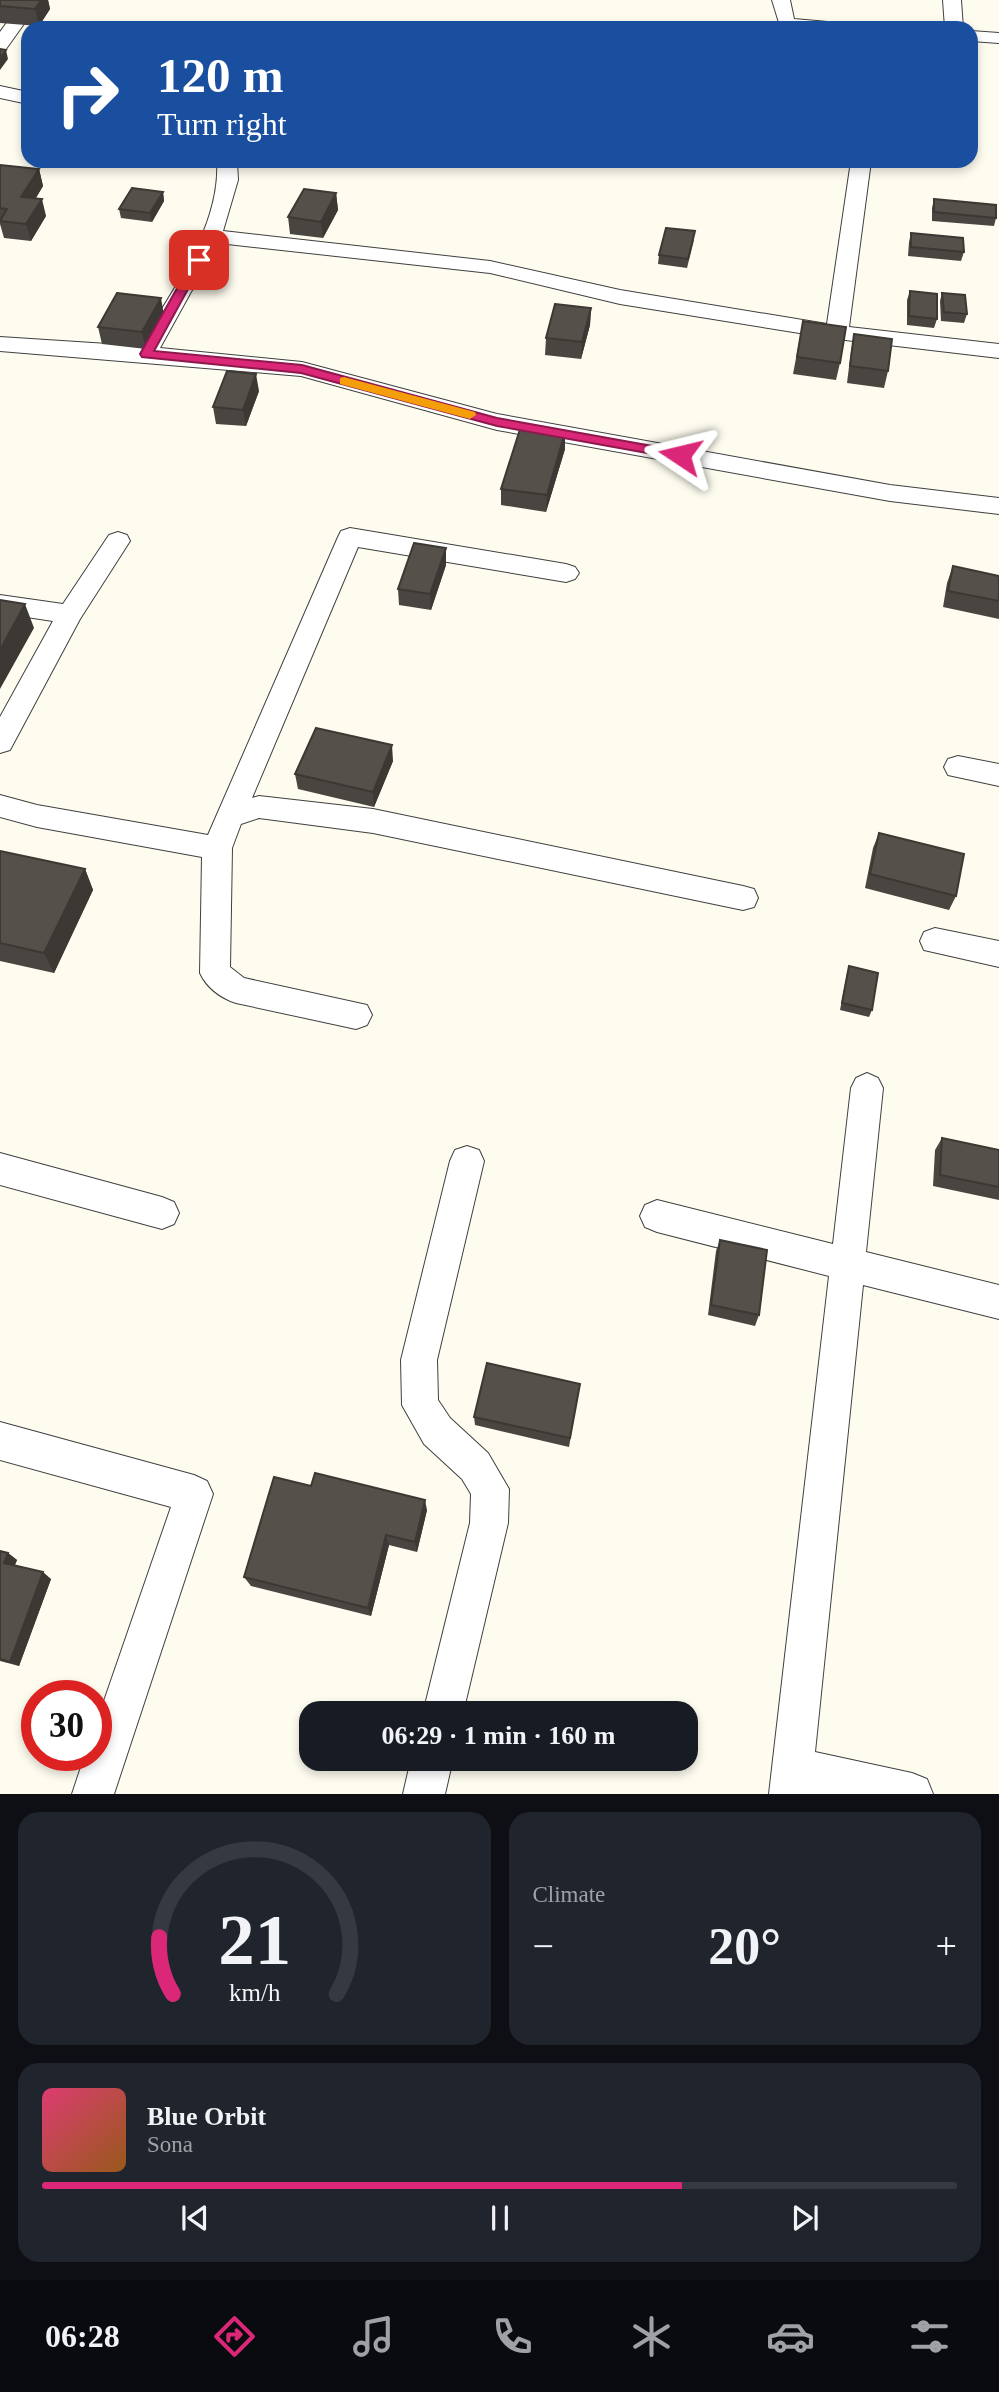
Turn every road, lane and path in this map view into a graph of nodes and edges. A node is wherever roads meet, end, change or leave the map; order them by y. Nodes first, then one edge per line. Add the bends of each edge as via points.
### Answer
1 (32, 0) edge
2 (781, 0) edge
3 (952, 0) edge
4 (786, 21) edge
5 (954, 21) edge
6 (978, 36) edge
7 (999, 38) edge
8 (0, 46) edge
9 (0, 92) edge
10 (21, 96) edge
11 (227, 168) edge
12 (859, 168) edge
13 (212, 236) junction
14 (836, 332) junction
15 (0, 344) edge
16 (999, 351) edge
17 (146, 354) junction
18 (999, 506) edge
19 (118, 541) dead end
20 (566, 573) dead end
21 (0, 604) edge
22 (70, 614) junction
23 (0, 742) edge
24 (958, 766) dead end
25 (999, 775) edge
26 (0, 806) edge
27 (230, 816) junction
28 (216, 848) junction
29 (743, 898) dead end
30 (935, 941) dead end
31 (999, 954) edge
32 (356, 1015) dead end
33 (867, 1087) dead end
34 (467, 1161) dead end
35 (0, 1169) edge
36 (162, 1213) dead end
37 (657, 1216) dead end
38 (848, 1262) junction
39 (999, 1302) edge
40 (0, 1441) edge
41 (446, 1701) edge
42 (429, 1771) edge
43 (791, 1781) edge
44 (93, 1794) edge
45 (424, 1794) edge
46 (912, 1794) edge

1 - 8 street
2 - 4 street
3 - 5 street
6 - 7 street
9 - 10 street
11 - 13 street
12 - 14 street
13 - 14 street via 490,267 620,297
13 - 17 street
14 - 16 street
15 - 17 street
17 - 18 street via 302,369 497,422 890,493
19 - 22 street
20 - 27 street via 350,537
21 - 22 street
22 - 23 street
24 - 25 street
26 - 28 street
27 - 28 street
27 - 29 street via 259,807 373,821
28 - 32 street via 215,973 236,990
30 - 31 street
33 - 38 street
34 - 41 street via 419,1360 418,1385 420,1405 437,1431 475,1466 490,1489 489,1522
35 - 36 street
37 - 38 street
38 - 39 street
38 - 43 street
40 - 44 street via 194,1494
42 - 45 street
43 - 46 street

